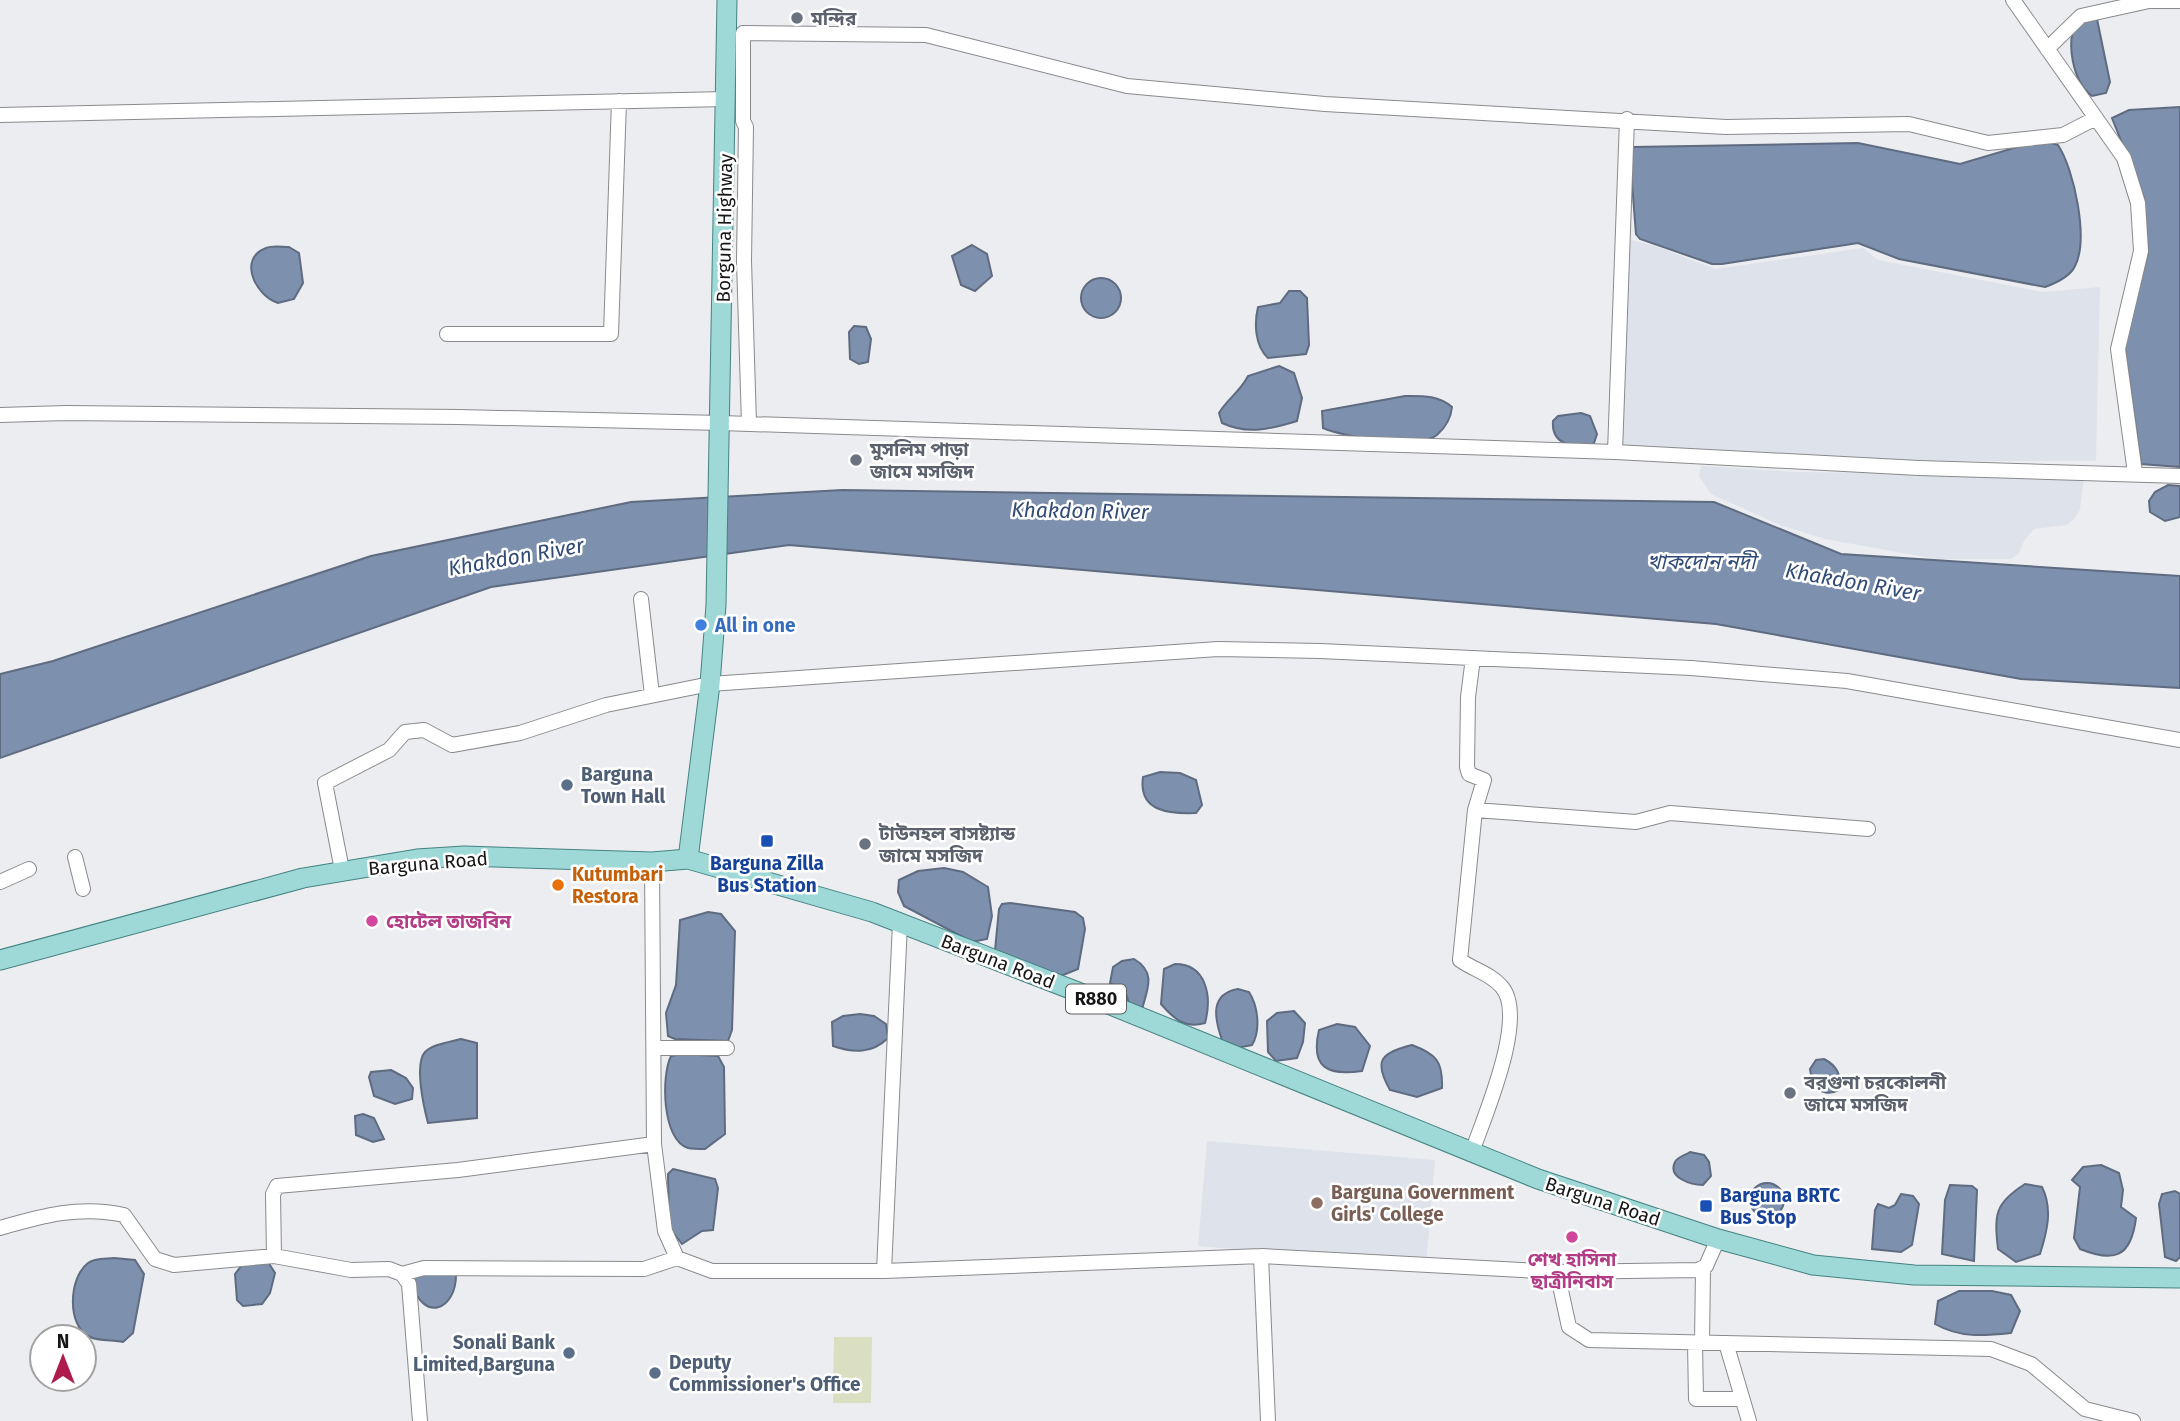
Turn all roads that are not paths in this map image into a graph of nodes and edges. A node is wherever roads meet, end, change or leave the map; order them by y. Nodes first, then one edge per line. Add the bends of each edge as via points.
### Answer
1 (727, 0) edge
2 (2013, 0) edge
3 (2180, 1) edge
4 (2047, 49) junction
5 (726, 99) junction
6 (619, 101) junction
7 (0, 115) edge
8 (2096, 118) junction
9 (1627, 119) junction
10 (447, 334) dead end
11 (0, 415) edge
12 (722, 423) junction
13 (749, 424) junction
14 (1615, 452) junction
15 (2135, 473) junction
16 (2180, 476) edge
17 (641, 598) dead end
18 (1473, 658) junction
19 (710, 684) junction
20 (652, 695) junction
21 (2180, 740) edge
22 (1475, 810) junction
23 (1868, 829) dead end
24 (75, 857) dead end
25 (688, 859) junction
26 (652, 862) junction
27 (29, 869) dead end
28 (342, 870) junction
29 (0, 882) edge
30 (83, 888) dead end
31 (900, 923) junction
32 (0, 960) edge
33 (654, 1048) junction
34 (727, 1048) dead end
35 (654, 1144) junction
36 (1472, 1152) junction
37 (0, 1227) edge
38 (1718, 1239) junction
39 (274, 1256) junction
40 (1261, 1256) junction
41 (677, 1258) junction
42 (1703, 1269) junction
43 (884, 1271) junction
44 (1557, 1272) junction
45 (402, 1273) junction
46 (2180, 1278) edge
47 (1699, 1343) junction
48 (1726, 1343) junction
49 (1742, 1399) junction
50 (420, 1421) edge
51 (1268, 1421) edge
52 (1749, 1421) edge
53 (2133, 1421) edge

1 - 5 main road, Borguna Highway
2 - 4 street
3 - 4 street via 2149,1 2081,16
4 - 8 street
5 - 6 street
5 - 12 main road, Borguna Highway
6 - 7 street
6 - 10 street via 611,334
8 - 9 street via 2063,135 1988,143 1909,124 1726,127
8 - 15 street via 2124,158 2138,203 2141,251 2118,349
9 - 13 street via 1325,104 1126,86 926,36 743,33
9 - 14 street
11 - 12 street
12 - 13 street
12 - 19 main road, Borguna Highway
13 - 14 street
14 - 15 street via 1919,468
15 - 16 street
17 - 20 street
18 - 19 street via 1218,649
18 - 21 street via 1847,681
18 - 22 street via 1467,767 1469,774 1484,780
19 - 20 street
19 - 25 main road, Borguna Highway
20 - 28 street via 520,733 449,746 424,730 405,732 389,750 325,783
22 - 23 street via 1636,822 1670,813
22 - 36 street via 1460,960 1502,986 1510,1001 1511,1031
24 - 30 street
25 - 26 main road, Barguna Road / R880
25 - 31 main road, Barguna Road / R880
26 - 28 main road, Barguna Road / R880 via 464,856
26 - 33 street
27 - 29 street
28 - 32 main road, Barguna Road / R880
31 - 36 main road, Barguna Road / R880
31 - 43 street
33 - 34 street
33 - 35 street
35 - 39 street via 277,1186 273,1194
35 - 41 street via 665,1231
36 - 38 main road, Barguna Road / R880
37 - 39 street via 51,1214 105,1211 124,1215 155,1259 174,1265
38 - 42 street
38 - 46 main road, Barguna Road / R880 via 1813,1265 1914,1275
39 - 45 street
40 - 43 street
40 - 44 street
40 - 51 street
41 - 43 street via 712,1271
41 - 45 street via 644,1269 425,1268
42 - 44 street
42 - 47 street
44 - 47 street via 1569,1327 1589,1340
45 - 50 street via 409,1284
47 - 48 street
47 - 49 street via 1696,1399
48 - 49 street
48 - 53 street via 1991,1349 2031,1364 2085,1409
49 - 52 street

